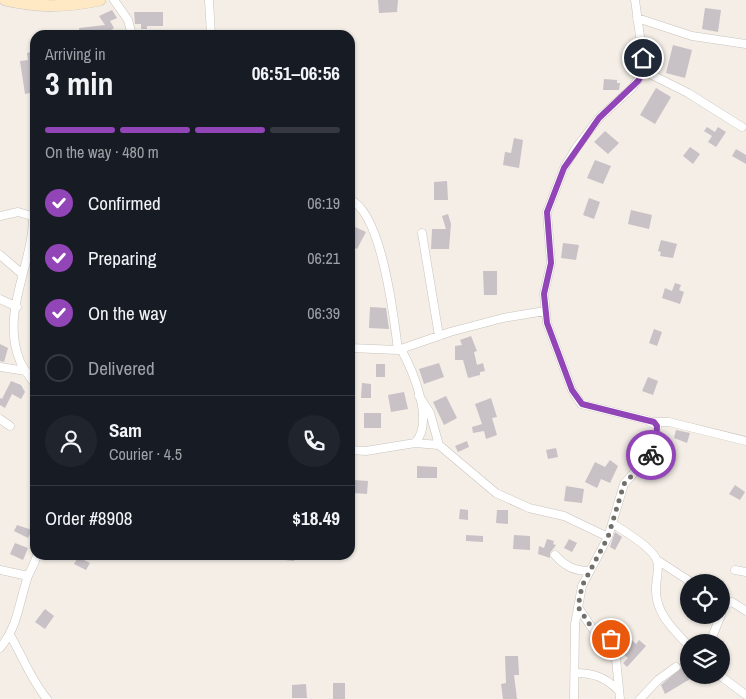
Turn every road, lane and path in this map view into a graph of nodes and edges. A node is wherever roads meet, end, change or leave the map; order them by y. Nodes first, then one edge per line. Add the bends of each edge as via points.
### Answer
1 (5, 0) edge
2 (100, 0) edge
3 (114, 0) edge
4 (209, 0) edge
5 (635, 0) edge
6 (637, 18) junction
7 (131, 30) edge
8 (211, 30) edge
9 (746, 44) edge
10 (642, 70) junction
11 (742, 128) dead end
12 (355, 202) edge
13 (0, 216) edge
14 (30, 216) edge
15 (422, 233) dead end
16 (30, 242) edge
17 (0, 255) edge
18 (22, 273) junction
19 (0, 299) edge
20 (16, 307) junction
21 (545, 311) junction
22 (439, 336) junction
23 (355, 348) edge
24 (400, 350) junction
25 (0, 368) edge
26 (26, 371) junction
27 (30, 377) edge
28 (420, 396) junction
29 (0, 419) edge
30 (654, 422) junction
31 (10, 426) dead end
32 (746, 441) edge
33 (415, 443) junction
34 (439, 445) junction
35 (355, 450) edge
36 (613, 524) junction
37 (608, 537) junction
38 (554, 555) dead end
39 (36, 560) edge
40 (657, 560) junction
41 (0, 570) edge
42 (735, 570) dead end
43 (589, 571) junction
44 (746, 572) edge
45 (680, 575) edge
46 (28, 576) junction
47 (730, 602) edge
48 (578, 607) junction
49 (746, 612) edge
50 (10, 635) junction
51 (680, 636) edge
52 (0, 648) edge
53 (676, 667) dead end
54 (575, 673) junction
55 (730, 683) edge
56 (618, 690) junction
57 (746, 695) edge
58 (47, 699) edge
59 (574, 699) edge
60 (620, 699) edge
61 (640, 699) edge

1 - 2 main road via 45,7
3 - 7 street via 128,20
4 - 8 street
5 - 6 street
6 - 9 street via 692,36
6 - 10 street
10 - 11 street via 681,89
10 - 21 street via 631,90 599,118 564,168 547,212 551,263 544,294
12 - 24 street via 367,215 378,238
13 - 14 street via 18,212
15 - 22 street
16 - 18 street
17 - 18 street
18 - 20 street
19 - 20 street
20 - 26 street via 13,326 20,362
21 - 22 street via 503,318
21 - 30 street via 572,390 582,404
22 - 24 street
23 - 24 street
24 - 28 street via 415,375
25 - 26 street
26 - 27 street
28 - 33 street via 422,430
28 - 34 street via 430,414
29 - 31 street
30 - 32 street via 669,422
30 - 36 street via 657,426 654,451 624,484
33 - 34 street
33 - 35 street
34 - 37 street via 506,499 564,516
36 - 37 street
36 - 40 street via 652,552
37 - 43 street
38 - 43 street via 571,568
39 - 46 street
40 - 45 street
40 - 51 street via 659,608 663,618
41 - 46 street
42 - 44 street
43 - 48 street
46 - 50 street
47 - 49 street
48 - 54 street
48 - 56 street via 592,628 611,639 615,649
50 - 52 street
50 - 58 street via 33,681
53 - 61 street
54 - 56 street via 605,678
54 - 59 street
55 - 57 street
56 - 60 street

